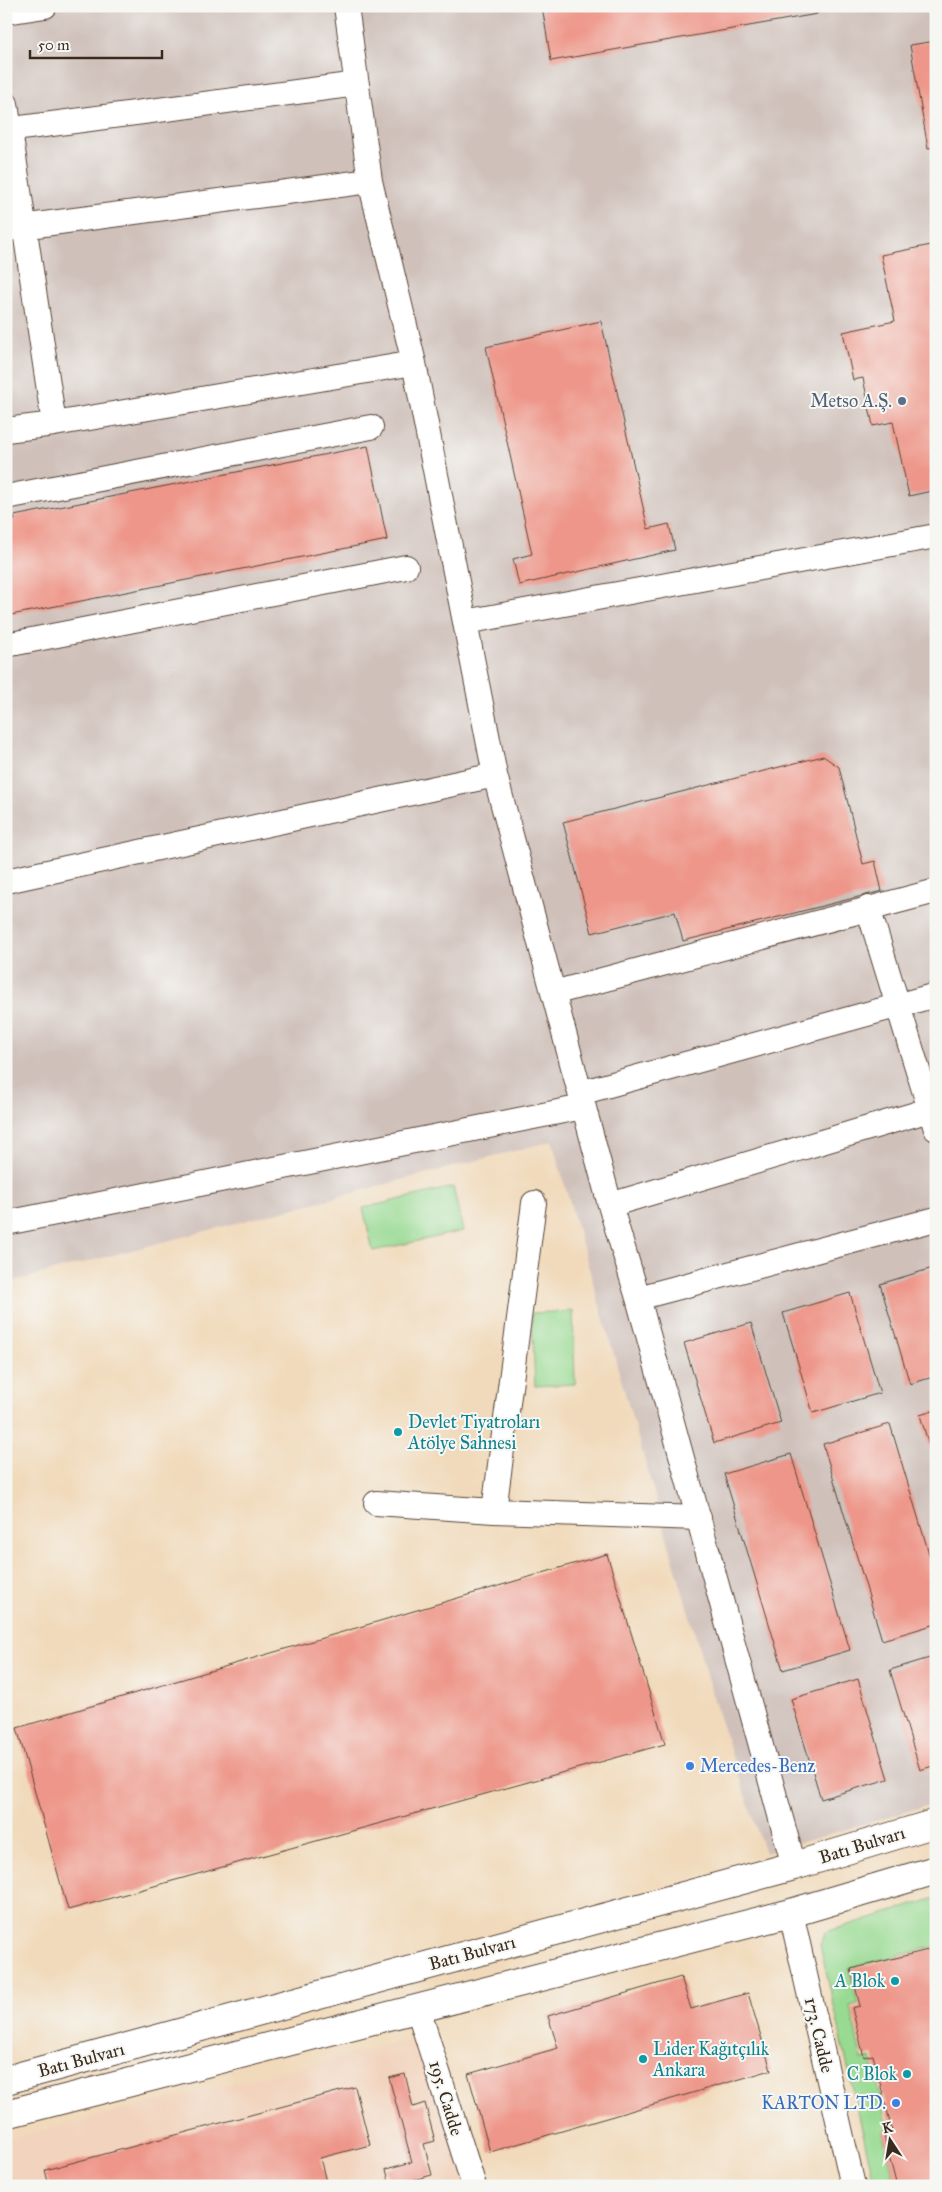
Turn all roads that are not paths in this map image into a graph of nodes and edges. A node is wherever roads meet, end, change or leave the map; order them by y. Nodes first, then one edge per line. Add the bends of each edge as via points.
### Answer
1 (45, 6) edge
2 (346, 6) edge
3 (6, 12) edge
4 (357, 84) junction
5 (6, 104) edge
6 (8, 129) edge
7 (370, 181) junction
8 (15, 227) edge
9 (414, 363) junction
10 (54, 424) junction
11 (371, 428) dead end
12 (6, 430) edge
13 (7, 495) edge
14 (936, 536) edge
15 (406, 567) dead end
16 (465, 622) junction
17 (6, 645) edge
18 (495, 775) junction
19 (6, 881) edge
20 (936, 891) edge
21 (868, 908) junction
22 (553, 993) junction
23 (936, 995) edge
24 (898, 1004) junction
25 (582, 1100) junction
26 (934, 1115) edge
27 (534, 1203) dead end
28 (610, 1205) junction
29 (936, 1219) edge
30 (6, 1222) edge
31 (638, 1298) junction
32 (376, 1503) dead end
33 (494, 1511) junction
34 (699, 1518) junction
35 (936, 1823) edge
36 (794, 1866) junction
37 (936, 1870) edge
38 (791, 1913) junction
39 (418, 2009) junction
40 (6, 2080) edge
41 (6, 2114) edge
42 (474, 2186) edge
43 (852, 2186) edge

1 - 3 street
2 - 4 street
4 - 6 street
4 - 7 street
5 - 6 street
6 - 8 street
7 - 8 street
7 - 9 street
8 - 10 street
9 - 10 street
9 - 16 street
10 - 12 street
11 - 13 street
14 - 16 street
15 - 17 street
16 - 18 street
18 - 19 street
18 - 22 street
20 - 21 street
21 - 22 street
21 - 24 street
22 - 25 street
23 - 24 street
24 - 25 street
24 - 26 street
25 - 28 street
25 - 30 street
26 - 28 street
27 - 33 street
28 - 31 street
29 - 31 street
31 - 34 street
32 - 33 street
33 - 34 street
34 - 36 street
35 - 36 main road, Batı Bulvarı
36 - 40 main road, Batı Bulvarı
37 - 38 main road, Batı Bulvarı
38 - 39 main road, Batı Bulvarı
38 - 43 street, 173. Cadde
39 - 41 main road, Batı Bulvarı
39 - 42 street, 195. Cadde

